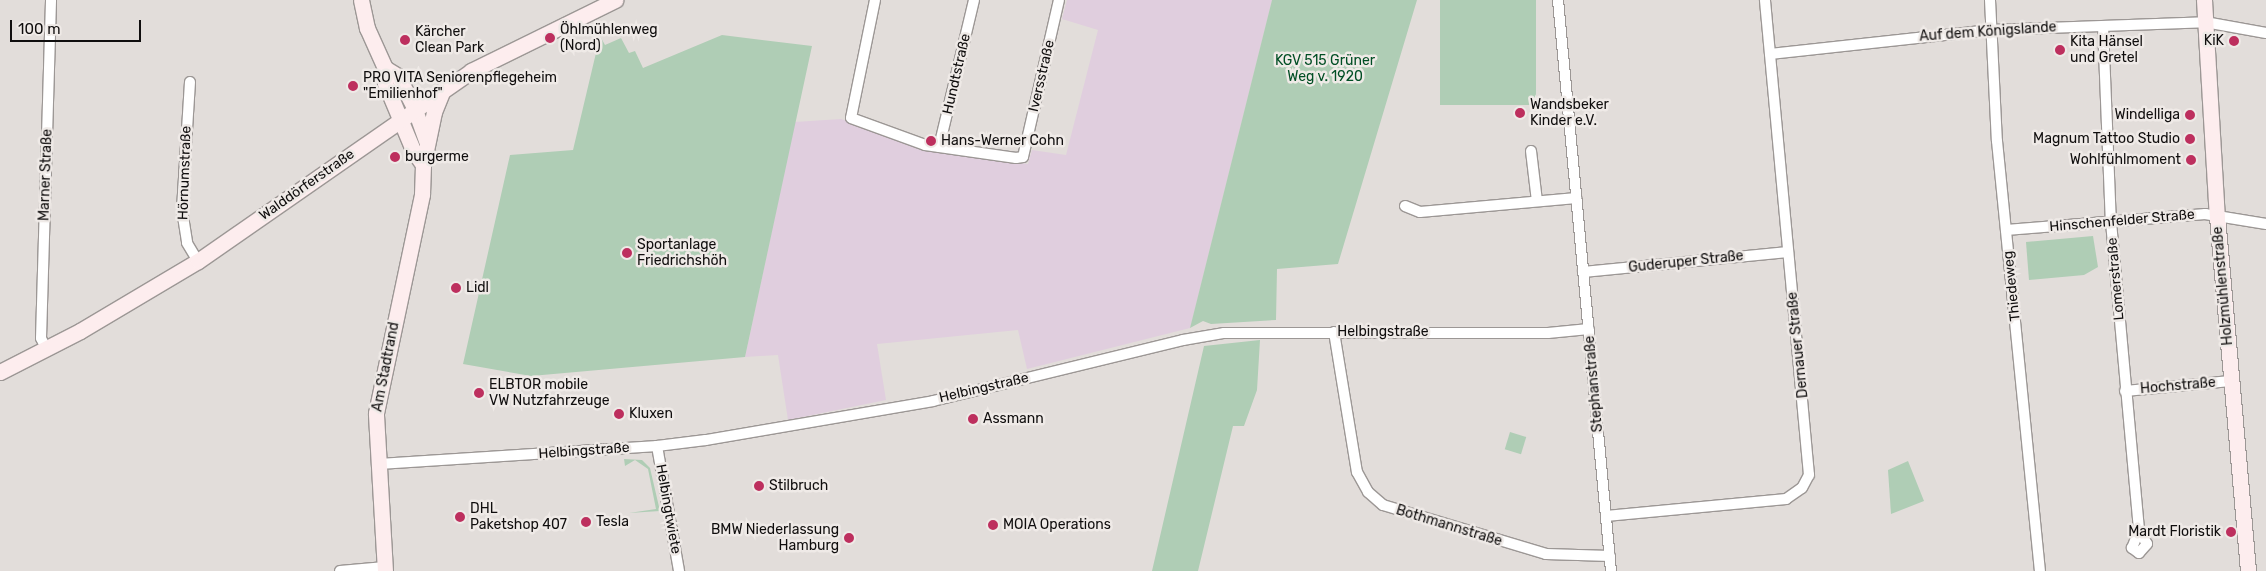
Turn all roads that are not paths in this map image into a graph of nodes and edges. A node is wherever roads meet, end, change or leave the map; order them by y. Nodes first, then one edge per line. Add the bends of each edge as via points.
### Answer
1 (51, 0) edge
2 (360, 0) edge
3 (875, 0) edge
4 (974, 0) edge
5 (1060, 0) edge
6 (1558, 0) edge
7 (1765, 0) edge
8 (1990, 0) edge
9 (2204, 0) edge
10 (609, 1) edge
11 (2205, 22) junction
12 (2103, 26) junction
13 (1991, 30) junction
14 (2266, 34) edge
15 (1770, 54) junction
16 (385, 68) junction
17 (190, 82) dead end
18 (444, 89) junction
19 (415, 110) junction
20 (401, 120) junction
21 (428, 147) junction
22 (939, 147) junction
23 (1531, 151) dead end
24 (423, 165) junction
25 (1576, 198) junction
26 (1537, 201) junction
27 (1405, 206) dead end
28 (2217, 216) junction
29 (2111, 222) junction
30 (2266, 224) edge
31 (2006, 230) junction
32 (1788, 252) junction
33 (198, 261) junction
34 (1583, 272) junction
35 (1589, 329) junction
36 (1334, 332) junction
37 (46, 348) junction
38 (0, 372) edge
39 (2231, 381) junction
40 (2125, 391) junction
41 (657, 446) junction
42 (379, 464) junction
43 (1606, 516) junction
44 (2138, 531) dead end
45 (1610, 556) junction
46 (385, 569) edge
47 (340, 571) edge
48 (679, 571) edge
49 (1611, 571) edge
50 (2040, 571) edge
51 (2248, 571) edge

1 - 37 street, Marner Straße via 41,338
2 - 16 street via 367,28
3 - 22 street via 851,118 897,137
4 - 22 street, Hundtstraße
5 - 22 street, Iversstraße via 1023,157
6 - 25 street, Stephanstraße
7 - 15 street, Dernauer Straße
8 - 13 street, Thiedeweg
9 - 11 street, Holzmühlenstraße
10 - 18 street, Walddörferstraße via 505,52
11 - 12 street, Auf dem Königslande
11 - 14 street, Auf dem Königslande
11 - 28 street, Holzmühlenstraße
12 - 13 street, Auf dem Königslande
12 - 29 street, Lomerstraße
13 - 15 street, Auf dem Königslande
13 - 31 street, Thiedeweg
15 - 32 street, Dernauer Straße
16 - 19 street via 398,76
16 - 20 street via 385,83
17 - 33 street, Hörnumstraße via 182,210 187,243
18 - 19 street, Walddörferstraße
18 - 21 street, Am Stadtrand via 435,108
19 - 20 street, Walddörferstraße
19 - 21 street
20 - 24 street
20 - 33 street, Walddörferstraße
21 - 24 street, Am Stadtrand
23 - 26 street
24 - 42 street, Am Stadtrand via 421,202 376,413
25 - 26 street
25 - 34 street, Stephanstraße
26 - 27 street via 1420,212
28 - 29 street, Hinschenfelder Straße via 2205,214
28 - 30 street, Hinschenfelder Straße
28 - 39 street, Holzmühlenstraße
29 - 31 street, Hinschenfelder Straße
29 - 40 street, Lomerstraße
31 - 50 street, Thiedeweg
32 - 34 street, Guderuper Straße
32 - 43 street, Dernauer Straße via 1810,458 1805,484 1792,497 1780,500
33 - 37 street, Walddörferstraße
34 - 35 street, Stephanstraße
35 - 36 street, Helbingstraße via 1548,333
35 - 43 street, Stephanstraße
36 - 41 street, Helbingstraße via 1236,332 1201,336 933,401
36 - 45 street, Bothmannstraße via 1357,472 1368,492 1382,505 1546,554
37 - 38 street, Walddörferstraße
39 - 40 street, Hochstraße
39 - 51 street, Holzmühlenstraße
40 - 44 street, Lomerstraße
41 - 42 street, Helbingstraße
41 - 48 street, Helbingtwiete
42 - 46 street, Am Stadtrand
43 - 45 street, Stephanstraße
45 - 49 street, Stephanstraße
46 - 47 street

